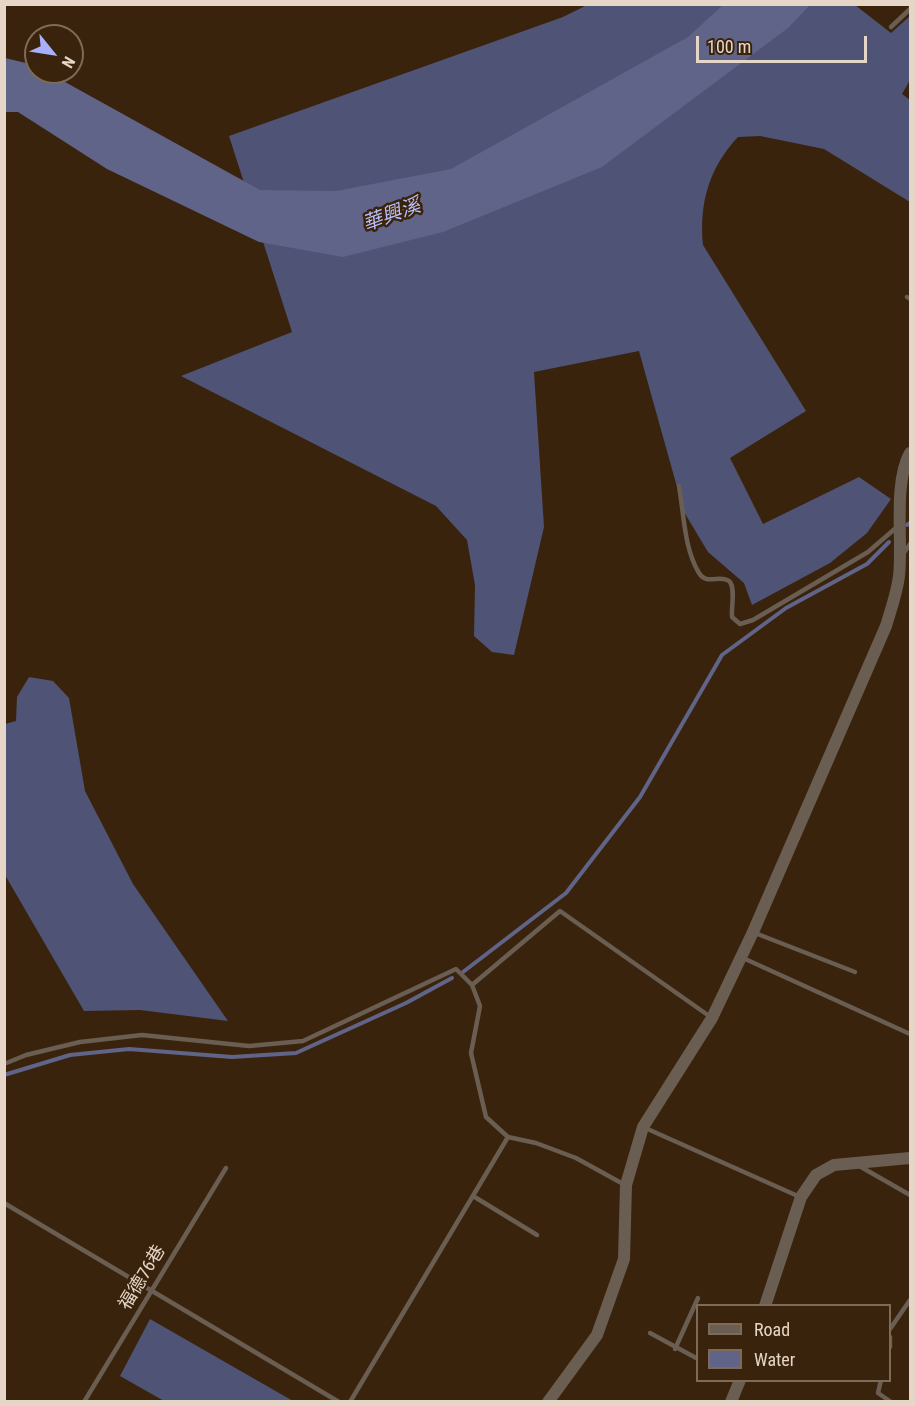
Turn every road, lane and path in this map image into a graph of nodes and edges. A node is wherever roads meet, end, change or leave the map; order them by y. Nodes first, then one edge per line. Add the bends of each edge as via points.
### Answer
1 (910, 9) edge
2 (891, 27) dead end
3 (910, 453) edge
4 (679, 486) dead end
5 (898, 526) junction
6 (910, 544) edge
7 (899, 558) junction
8 (753, 932) junction
9 (741, 957) junction
10 (855, 972) dead end
11 (471, 985) junction
12 (712, 1018) junction
13 (910, 1034) edge
14 (4, 1064) edge
15 (644, 1127) junction
16 (508, 1137) junction
17 (910, 1158) edge
18 (856, 1164) junction
19 (226, 1168) dead end
20 (626, 1185) junction
21 (910, 1195) edge
22 (473, 1196) junction
23 (801, 1197) junction
24 (4, 1203) edge
25 (537, 1235) dead end
26 (151, 1291) junction
27 (698, 1298) dead end
28 (910, 1300) edge
29 (765, 1304) edge
30 (891, 1328) edge
31 (650, 1333) dead end
32 (675, 1349) junction
33 (696, 1358) edge
34 (739, 1382) edge
35 (881, 1382) edge
36 (84, 1401) edge
37 (339, 1401) edge
38 (350, 1401) edge
39 (548, 1401) edge
40 (731, 1401) edge
41 (891, 1401) edge

1 - 2 lane
3 - 5 street
4 - 5 lane via 690,555 701,576 730,582 732,617 740,624 868,552
5 - 7 street
6 - 7 lane
7 - 8 street via 897,586 886,626
8 - 9 street
8 - 10 lane
9 - 12 street
9 - 13 lane
11 - 12 lane via 560,911
11 - 14 lane via 456,969 303,1041 249,1046 142,1035 80,1041
11 - 16 lane via 480,1006 471,1053 486,1117
12 - 15 street
15 - 20 street
15 - 23 lane
16 - 20 lane via 576,1158
16 - 22 lane
17 - 18 street
18 - 21 lane
18 - 23 street via 834,1165 816,1175
19 - 26 lane, 福德76巷
20 - 39 street via 624,1259 597,1335
22 - 25 lane
22 - 38 lane
23 - 29 street
24 - 26 lane
26 - 36 lane, 福德76巷
26 - 37 lane
27 - 32 lane
28 - 30 lane
31 - 32 lane
32 - 33 lane
34 - 40 street
35 - 41 lane via 878,1393

